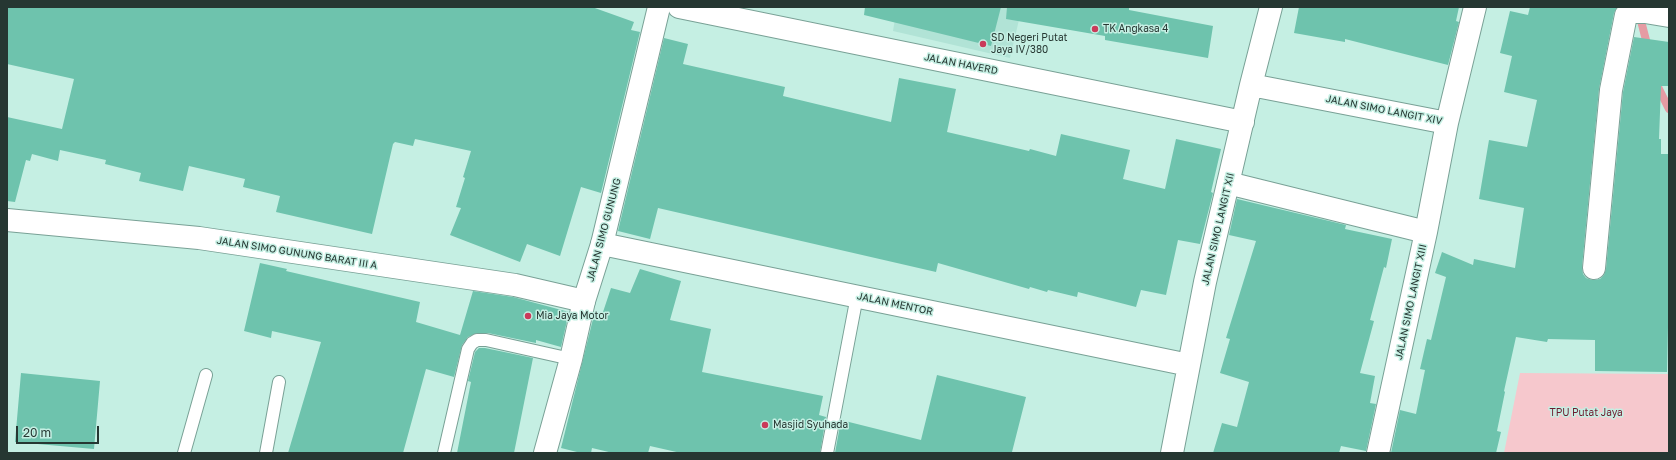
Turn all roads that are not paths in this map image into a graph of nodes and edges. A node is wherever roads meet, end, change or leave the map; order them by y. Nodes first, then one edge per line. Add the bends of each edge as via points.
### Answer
1 (659, 7) edge
2 (679, 7) edge
3 (1271, 7) edge
4 (1475, 7) edge
5 (1669, 16) edge
6 (1251, 85) junction
7 (1243, 122) junction
8 (1448, 123) junction
9 (1228, 183) junction
10 (7, 220) edge
11 (1426, 232) junction
12 (602, 244) junction
13 (1594, 268) dead end
14 (856, 296) junction
15 (584, 301) junction
16 (571, 360) junction
17 (1188, 365) junction
18 (206, 376) dead end
19 (279, 382) dead end
20 (184, 453) edge
21 (266, 453) edge
22 (444, 453) edge
23 (545, 453) edge
24 (827, 453) edge
25 (1172, 453) edge
26 (1378, 453) edge

1 - 12 street, JALAN SIMO GUNUNG
2 - 7 street, JALAN HAVERD
3 - 6 street, JALAN SIMO LANGIT XII
4 - 8 street, JALAN SIMO LANGIT XIV
5 - 13 street via 1626,13 1611,90
6 - 7 street, JALAN SIMO LANGIT XII
6 - 8 street, JALAN SIMO LANGIT XIV
7 - 9 street, JALAN SIMO LANGIT XII
8 - 11 street
9 - 11 street, JALAN SIMO LANGIT XIII
9 - 17 street, JALAN SIMO LANGIT XII
10 - 15 street, JALAN SIMO GUNUNG BARAT III A via 199,238 515,285
11 - 26 street, JALAN SIMO LANGIT XIII
12 - 14 street, JALAN MENTOR
12 - 15 street, JALAN SIMO GUNUNG
14 - 17 street, JALAN MENTOR
14 - 24 lane
15 - 16 street, JALAN SIMO GUNUNG
16 - 22 lane via 486,340 472,343 468,348
16 - 23 street, JALAN SIMO GUNUNG
17 - 25 street, JALAN SIMO LANGIT XII
18 - 20 lane
19 - 21 lane

